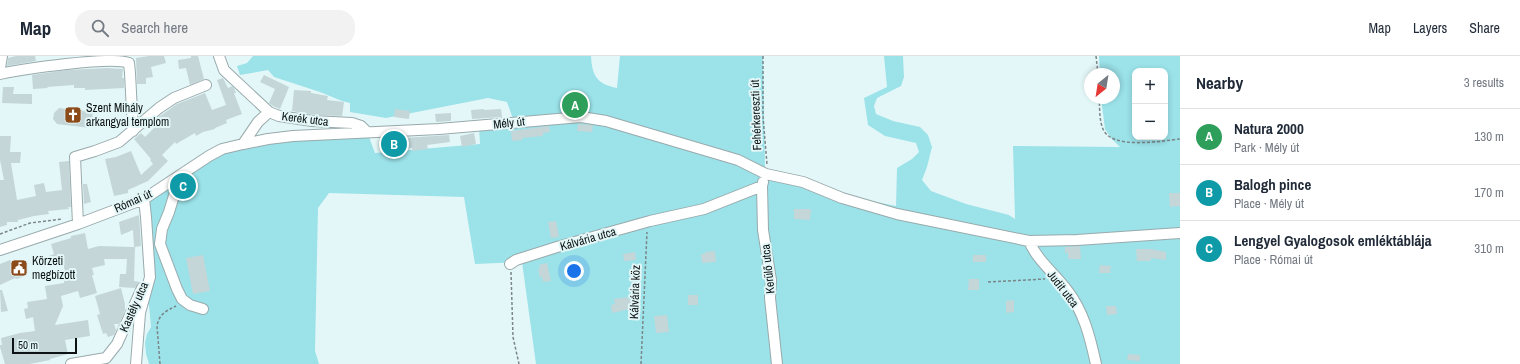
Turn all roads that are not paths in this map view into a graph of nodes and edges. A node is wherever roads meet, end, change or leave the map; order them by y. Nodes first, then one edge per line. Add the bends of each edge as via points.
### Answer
1 (2, 56) edge
2 (219, 56) edge
3 (111, 58) edge
4 (0, 68) edge
5 (0, 74) edge
6 (206, 85) dead end
7 (269, 112) junction
8 (133, 131) junction
9 (367, 132) junction
10 (243, 144) junction
11 (766, 174) junction
12 (180, 176) junction
13 (762, 186) junction
14 (144, 199) junction
15 (78, 224) junction
16 (1180, 233) edge
17 (1029, 241) junction
18 (0, 250) edge
19 (510, 264) road end
20 (150, 274) junction
21 (203, 309) dead end
22 (106, 361) edge
23 (71, 364) edge
24 (136, 364) edge
25 (776, 364) edge
26 (1096, 364) edge

1 - 4 street
2 - 7 street, Kerék utca via 224,70
3 - 5 street via 51,64
3 - 8 street via 129,63
6 - 8 street via 174,98
7 - 9 street, Kerék utca via 312,121 352,123 361,126
7 - 10 street via 258,122
8 - 15 street via 119,142 75,157
9 - 10 street, Mély út via 281,138
9 - 11 street, Mély út via 588,117 738,160
10 - 12 street, Római út via 222,149
11 - 13 street, Kerülő utca
11 - 17 street, Mély út via 804,182 842,198 897,214
12 - 14 street, Római út
12 - 21 street via 162,229 160,244 182,299
13 - 19 street, Kálvária utca via 704,209 650,221 516,260
13 - 25 street, Kerülő utca via 762,223 771,280 770,298
14 - 15 street, Római út
14 - 20 street, Kastély utca
15 - 18 street, Római út
16 - 17 street, Mély út
17 - 26 street, Judit utca via 1038,257 1073,299 1083,317
20 - 22 street, Kastély utca via 117,344
20 - 24 street via 140,313
22 - 23 street

